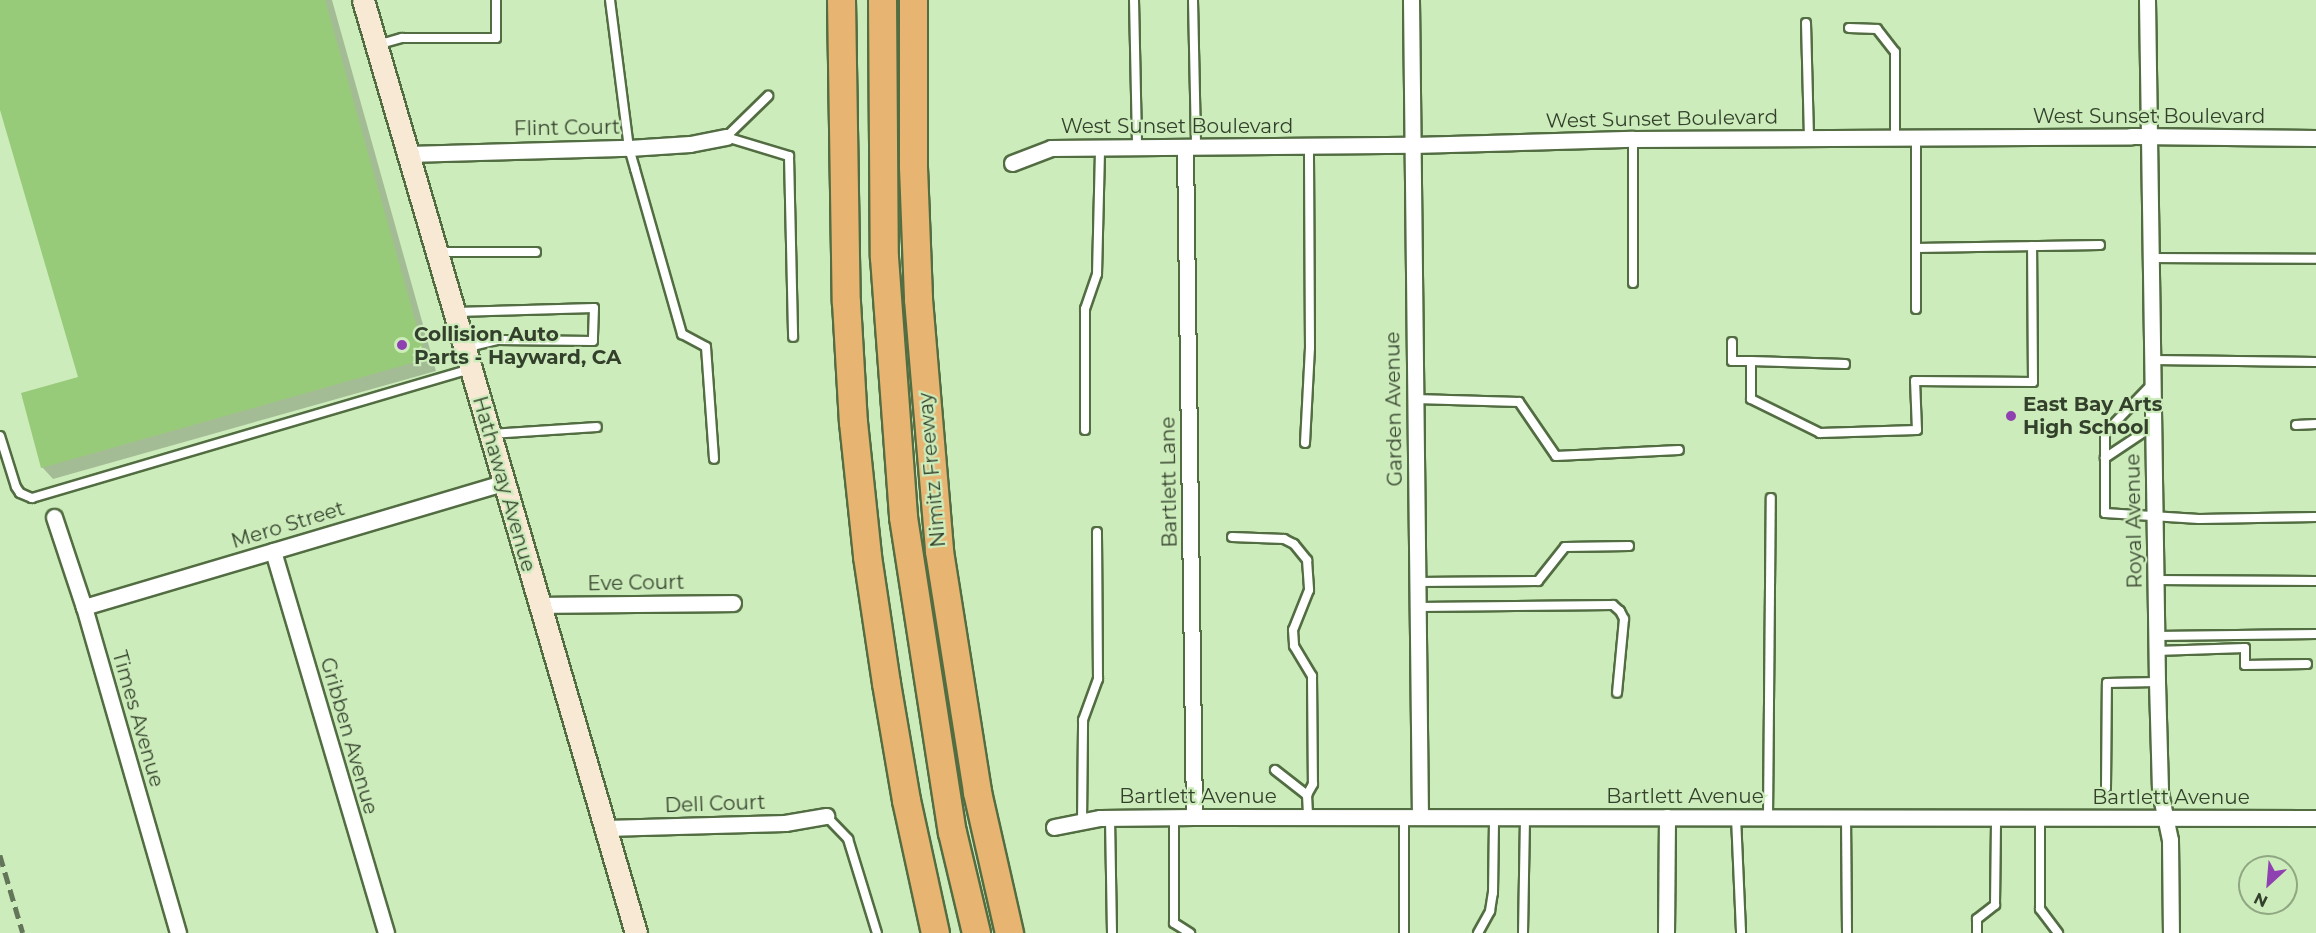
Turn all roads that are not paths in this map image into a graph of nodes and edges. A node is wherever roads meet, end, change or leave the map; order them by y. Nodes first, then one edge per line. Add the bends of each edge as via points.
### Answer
1 (363, 0) edge
2 (496, 0) edge
3 (610, 0) edge
4 (841, 0) edge
5 (882, 0) edge
6 (914, 0) edge
7 (1134, 0) edge
8 (1193, 0) edge
9 (1411, 0) edge
10 (2147, 0) edge
11 (1806, 23) dead end
12 (1849, 28) dead end
13 (376, 45) junction
14 (768, 96) dead end
15 (2149, 136) junction
16 (726, 137) junction
17 (1809, 138) junction
18 (1895, 138) junction
19 (1916, 138) junction
20 (2316, 138) edge
21 (1632, 139) junction
22 (1309, 146) junction
23 (1413, 146) junction
24 (1137, 147) junction
25 (1190, 147) junction
26 (629, 148) junction
27 (1100, 148) junction
28 (408, 154) junction
29 (1012, 163) dead end
30 (2100, 245) dead end
31 (2032, 246) junction
32 (1916, 248) junction
33 (437, 252) junction
34 (536, 252) dead end
35 (2151, 258) junction
36 (2316, 259) edge
37 (1633, 283) dead end
38 (1916, 309) dead end
39 (454, 312) junction
40 (793, 337) dead end
41 (1732, 342) dead end
42 (468, 358) junction
43 (2152, 360) junction
44 (1751, 362) junction
45 (2316, 362) edge
46 (1845, 363) dead end
47 (2153, 383) junction
48 (1415, 399) junction
49 (2316, 424) edge
50 (2295, 425) dead end
51 (2153, 426) junction
52 (597, 427) dead end
53 (1085, 430) dead end
54 (489, 434) junction
55 (0, 436) edge
56 (1305, 443) dead end
57 (1679, 450) dead end
58 (2105, 458) junction
59 (714, 459) dead end
60 (503, 483) junction
61 (1771, 498) dead end
62 (54, 517) dead end
63 (2316, 517) edge
64 (2155, 518) junction
65 (1097, 532) dead end
66 (1233, 537) dead end
67 (1629, 546) dead end
68 (273, 551) junction
69 (2156, 580) junction
70 (2316, 581) edge
71 (1417, 582) junction
72 (733, 603) dead end
73 (539, 605) junction
74 (84, 607) junction
75 (1418, 607) junction
76 (2316, 634) edge
77 (2156, 643) junction
78 (2307, 664) dead end
79 (2157, 682) junction
80 (1617, 693) dead end
81 (1275, 770) dead end
82 (2106, 788) dead end
83 (1307, 795) junction
84 (826, 816) joint
85 (1174, 817) junction
86 (1194, 817) junction
87 (1308, 817) junction
88 (1404, 817) junction
89 (1420, 817) junction
90 (1494, 817) junction
91 (1525, 817) junction
92 (1667, 817) junction
93 (1736, 817) junction
94 (1768, 817) junction
95 (1846, 817) junction
96 (1110, 818) junction
97 (1996, 818) junction
98 (2040, 818) junction
99 (2166, 818) junction
100 (2316, 818) edge
101 (1082, 823) junction
102 (1054, 827) dead end
103 (605, 828) junction
104 (178, 933) edge
105 (386, 933) edge
106 (636, 933) edge
107 (877, 933) edge
108 (935, 933) edge
109 (976, 933) edge
110 (1009, 933) edge
111 (1112, 933) edge
112 (1190, 933) edge
113 (1404, 933) edge
114 (1478, 933) edge
115 (1522, 933) edge
116 (1666, 933) edge
117 (1741, 933) edge
118 (1847, 933) edge
119 (1977, 933) edge
120 (2058, 933) edge
121 (2170, 933) edge

1 - 13 street, Hathaway Avenue
2 - 13 lane via 496,38 402,38
3 - 26 lane
4 - 108 highway via 846,302 857,467 886,683
5 - 109 highway via 884,257 903,517 952,832
6 - 110 highway, Nimitz Freeway via 913,167 918,299 938,540 977,792
7 - 24 lane
8 - 25 lane
9 - 23 street, Garden Avenue
10 - 15 street, Royal Avenue
11 - 17 lane
12 - 18 lane via 1877,29 1895,52
13 - 28 street, Hathaway Avenue
14 - 16 lane
15 - 19 street, West Sunset Boulevard
15 - 20 street, West Sunset Boulevard
15 - 35 street, Royal Avenue
16 - 26 street, Flint Court
16 - 40 lane via 789,156
17 - 18 street, West Sunset Boulevard
17 - 21 street, West Sunset Boulevard
18 - 19 street, West Sunset Boulevard
19 - 32 lane
21 - 23 street, West Sunset Boulevard
21 - 37 lane
22 - 23 street, West Sunset Boulevard
22 - 25 street, West Sunset Boulevard
22 - 56 lane via 1310,348
23 - 48 street, Garden Avenue
24 - 25 street, West Sunset Boulevard
24 - 27 street, West Sunset Boulevard
25 - 86 street, Bartlett Lane
26 - 28 street, Flint Court
26 - 59 lane via 682,334 706,347
27 - 29 street, West Sunset Boulevard via 1051,148
27 - 53 lane via 1097,274 1084,309
28 - 33 street, Hathaway Avenue
30 - 31 lane
31 - 32 lane
31 - 44 lane via 2033,382 1915,381 1917,430 1820,433 1751,399
32 - 38 lane
33 - 34 lane
33 - 39 street, Hathaway Avenue
35 - 36 lane
35 - 43 street, Royal Avenue
39 - 42 street, Hathaway Avenue
39 - 42 lane via 594,308 593,341 497,340
41 - 44 lane via 1732,361
42 - 54 street, Hathaway Avenue
42 - 55 lane via 32,498 16,487
43 - 45 lane
43 - 47 street, Royal Avenue
44 - 46 lane
47 - 51 street, Royal Avenue
47 - 58 lane via 2105,433
48 - 57 lane via 1519,402 1556,456
48 - 71 street, Garden Avenue
49 - 50 lane
51 - 58 lane
51 - 64 street, Royal Avenue
52 - 54 lane
54 - 60 street, Hathaway Avenue
58 - 64 lane via 2105,513
60 - 68 street, Mero Street
60 - 73 street, Hathaway Avenue
61 - 94 lane
62 - 74 street, Times Avenue
63 - 64 lane
64 - 69 street, Royal Avenue
65 - 101 lane via 1098,679 1083,720
66 - 83 lane via 1284,539 1294,544 1307,560 1309,590 1293,630 1294,646 1312,676 1313,784
67 - 71 lane via 1565,547 1538,581
68 - 74 street, Mero Street
68 - 105 street, Gribben Avenue
69 - 70 lane
69 - 77 street, Royal Avenue
71 - 75 street, Garden Avenue
72 - 73 street, Eve Court
73 - 103 street, Hathaway Avenue
74 - 104 street, Times Avenue
75 - 80 lane via 1613,606 1624,619
75 - 89 street, Garden Avenue
76 - 77 lane
77 - 78 lane via 2245,648 2245,665
77 - 79 street, Royal Avenue
79 - 82 lane via 2108,683
79 - 99 street, Royal Avenue via 2160,792
81 - 83 lane
83 - 87 lane
84 - 103 street, Dell Court via 784,823
84 - 107 lane via 848,838
85 - 86 street, Bartlett Avenue
85 - 96 street, Bartlett Avenue
85 - 112 lane via 1174,923
86 - 87 street, Bartlett Avenue
87 - 88 street, Bartlett Avenue
88 - 89 street, Bartlett Avenue
88 - 113 lane
89 - 90 street, Bartlett Avenue
90 - 91 street, Bartlett Avenue
90 - 114 lane via 1493,893 1490,910
91 - 92 street, Bartlett Avenue
91 - 115 lane
92 - 93 street, Bartlett Avenue
92 - 116 street
93 - 94 street, Bartlett Avenue
93 - 117 lane
94 - 95 street, Bartlett Avenue
95 - 97 street, Bartlett Avenue
95 - 118 lane
96 - 101 street, Bartlett Avenue
96 - 111 lane
97 - 98 street, Bartlett Avenue
97 - 119 lane via 1995,905 1977,919
98 - 99 street, Bartlett Avenue
98 - 120 lane via 2040,909
99 - 100 street, Bartlett Avenue
99 - 121 street, Royal Avenue via 2170,840
101 - 102 street, Bartlett Avenue
103 - 106 street, Hathaway Avenue

